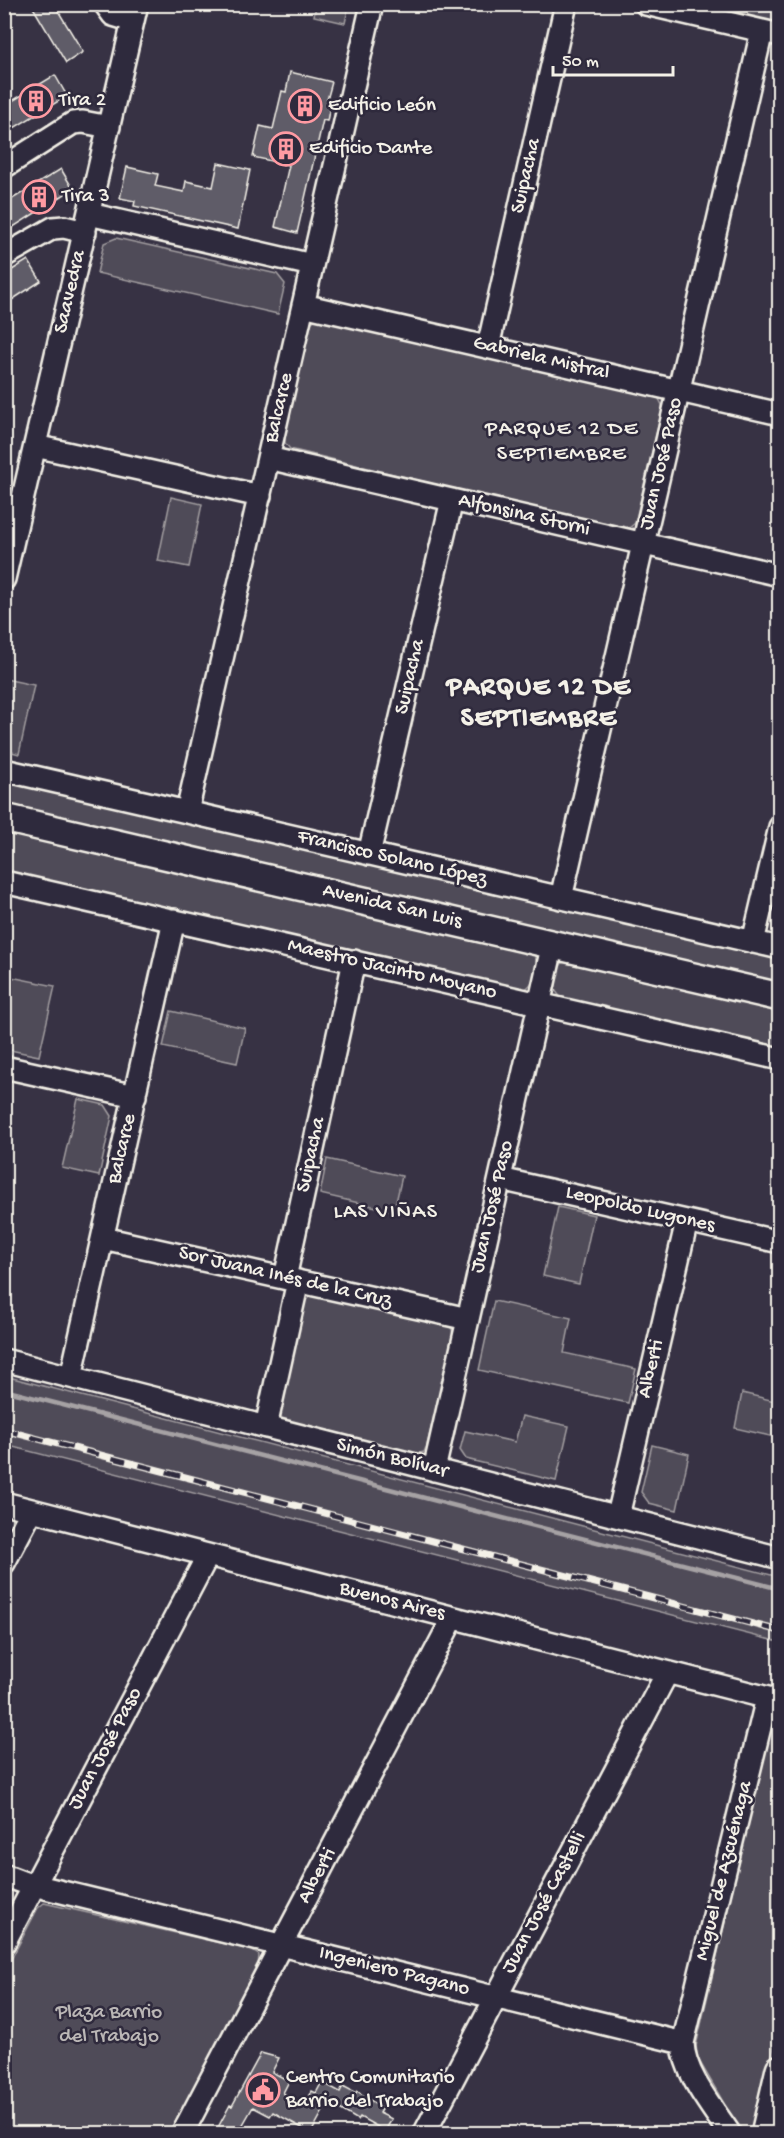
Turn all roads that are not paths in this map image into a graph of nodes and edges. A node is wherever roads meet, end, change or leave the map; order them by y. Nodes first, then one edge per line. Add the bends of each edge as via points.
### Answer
1 (105, 4) edge
2 (372, 4) edge
3 (566, 4) edge
4 (646, 4) edge
5 (135, 13) edge
6 (771, 33) edge
7 (109, 127) junction
8 (4, 167) edge
9 (87, 223) junction
10 (4, 256) edge
11 (312, 265) junction
12 (303, 305) junction
13 (488, 347) junction
14 (679, 391) junction
15 (780, 414) edge
16 (35, 447) junction
17 (268, 458) junction
18 (260, 496) junction
19 (452, 500) junction
20 (10, 532) edge
21 (643, 544) junction
22 (780, 575) edge
23 (4, 579) edge
24 (4, 770) edge
25 (187, 812) junction
26 (4, 818) edge
27 (780, 826) edge
28 (369, 854) junction
29 (4, 882) edge
30 (561, 898) junction
31 (174, 920) junction
32 (753, 942) junction
33 (553, 943) junction
34 (780, 948) edge
35 (354, 962) junction
36 (780, 997) edge
37 (539, 1004) junction
38 (780, 1059) edge
39 (4, 1067) edge
40 (135, 1096) junction
41 (500, 1179) junction
42 (687, 1221) junction
43 (103, 1238) junction
44 (780, 1242) edge
45 (292, 1280) junction
46 (468, 1319) junction
47 (4, 1360) edge
48 (71, 1377) junction
49 (266, 1427) junction
50 (434, 1470) junction
51 (4, 1503) edge
52 (32, 1510) junction
53 (618, 1516) junction
54 (208, 1555) junction
55 (780, 1558) edge
56 (4, 1563) edge
57 (453, 1618) junction
58 (667, 1672) junction
59 (773, 1700) edge
60 (4, 1875) edge
61 (34, 1885) junction
62 (4, 1943) edge
63 (281, 1945) junction
64 (495, 1997) junction
65 (683, 2043) junction
66 (780, 2069) edge
67 (182, 2133) edge
68 (424, 2133) edge
69 (730, 2133) edge
70 (765, 2133) edge

1 - 5 street via 113,15
2 - 11 street, Balcarce
3 - 13 street, Suipacha
4 - 6 street
5 - 7 street, Saavedra
6 - 14 street, Juan José Paso
7 - 8 street via 73,123
7 - 9 street, Saavedra
9 - 10 street via 53,228
9 - 11 street
9 - 16 street, Saavedra
11 - 12 street, Balcarce
12 - 13 street, Gabriela Mistral
12 - 17 street, Balcarce
13 - 14 street, Gabriela Mistral
14 - 15 street, Gabriela Mistral
14 - 21 street, Juan José Paso
16 - 18 street
16 - 20 street, Saavedra
17 - 18 street, Balcarce
17 - 19 street, Alfonsina Storni
18 - 25 street, Balcarce
19 - 21 street, Alfonsina Storni
19 - 28 street, Suipacha
20 - 23 street, Saavedra
21 - 22 street, Alfonsina Storni
21 - 30 street, Juan José Paso
24 - 25 street, Francisco Solano López
25 - 28 street, Francisco Solano López
26 - 33 main road, Avenida San Luis
27 - 32 street
28 - 30 street, Francisco Solano López
29 - 31 street, Maestro Jacinto Moyano
30 - 32 street, Francisco Solano López
31 - 35 street, Maestro Jacinto Moyano
31 - 40 street, Balcarce
32 - 34 street, Francisco Solano López
33 - 36 main road, Avenida San Luis
33 - 37 street, Juan José Paso
35 - 37 street, Maestro Jacinto Moyano
35 - 45 street, Suipacha
37 - 38 street, Maestro Jacinto Moyano
37 - 41 street, Juan José Paso
39 - 40 street
40 - 43 street, Balcarce
41 - 42 street, Leopoldo Lugones
41 - 46 street, Juan José Paso
42 - 44 street, Leopoldo Lugones
42 - 53 street, Alberti
43 - 45 street, Sor Juana Inés de la Cruz
43 - 48 street, Balcarce
45 - 46 street, Sor Juana Inés de la Cruz
45 - 49 street, Suipacha
46 - 50 street, Juan José Paso
47 - 48 street, Simón Bolívar
48 - 49 street, Simón Bolívar
49 - 50 street, Simón Bolívar
50 - 53 street, Simón Bolívar
51 - 52 street, Buenos Aires
52 - 54 street, Buenos Aires
52 - 56 street
53 - 55 street, Simón Bolívar
54 - 57 street, Buenos Aires
54 - 61 street, Juan José Paso
57 - 58 street, Buenos Aires
57 - 63 street, Alberti
58 - 59 street, Buenos Aires
58 - 64 street, Juan José Castelli
59 - 65 street, Miguel de Azcuénaga
60 - 61 street, Ingeniero Pagano
61 - 62 street, Juan José Paso
61 - 63 street, Ingeniero Pagano
63 - 64 street, Ingeniero Pagano
63 - 67 street, Alberti
64 - 65 street, Ingeniero Pagano
64 - 68 street, Juan José Castelli
65 - 69 street via 688,2068
66 - 70 main road

